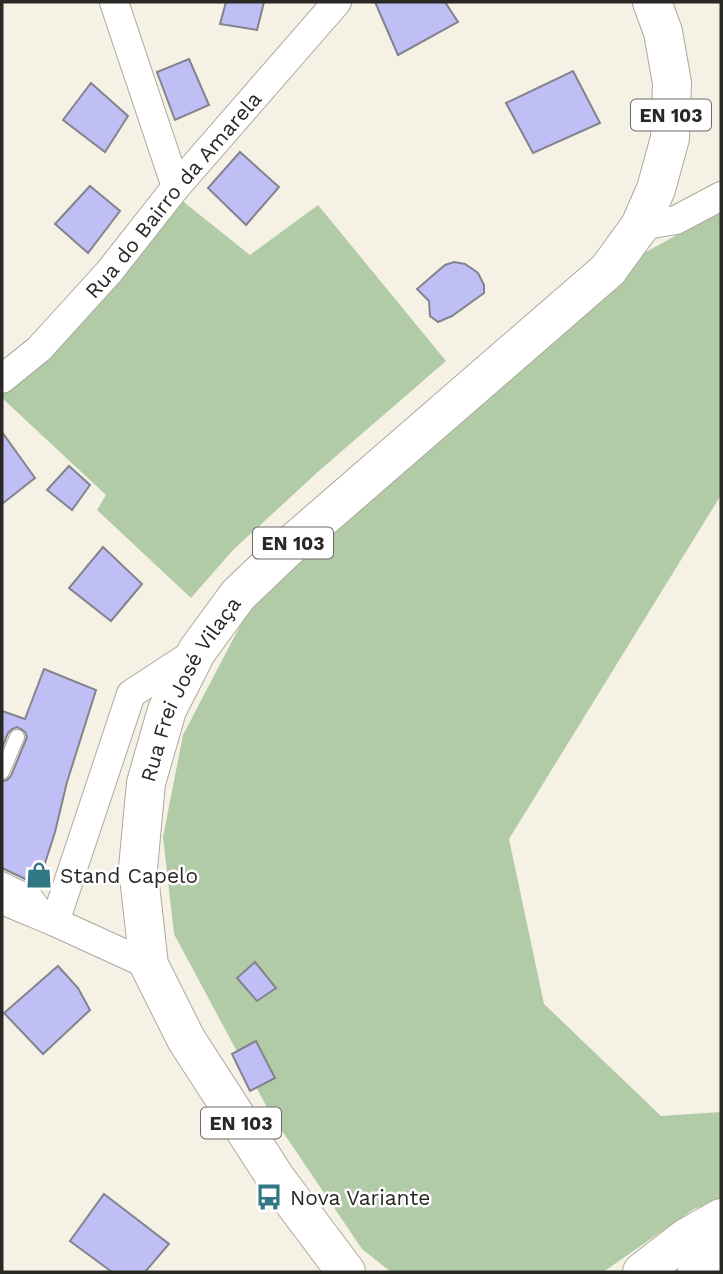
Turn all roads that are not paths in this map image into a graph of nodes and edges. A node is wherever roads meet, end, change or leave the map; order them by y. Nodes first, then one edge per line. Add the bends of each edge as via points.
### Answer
1 (114, 2) edge
2 (337, 2) edge
3 (652, 2) edge
4 (176, 187) junction
5 (721, 196) edge
6 (640, 226) junction
7 (2, 379) edge
8 (197, 652) junction
9 (17, 737) dead end
10 (2, 772) edge
11 (2, 879) edge
12 (2, 900) edge
13 (55, 922) junction
14 (149, 965) junction
15 (721, 1219) edge
16 (721, 1255) edge
17 (346, 1272) edge
18 (642, 1272) edge
19 (697, 1272) edge

1 - 4 street
2 - 4 street, Rua do Bairro da Amarela
3 - 6 main road, EN 103 via 672,83 670,138
4 - 7 street, Rua do Bairro da Amarela via 100,282 38,349
5 - 6 street via 676,220
6 - 8 main road, Rua Frei José Vilaça / EN 103 via 608,270 238,595
8 - 13 street via 131,694
8 - 14 main road, Rua Frei José Vilaça / EN 103 via 167,710 146,783 138,868
9 - 10 lane
11 - 13 lane via 35,895
12 - 13 street
13 - 14 street
14 - 17 main road, Rua Frei José Vilaça / EN 103 via 186,1038 270,1170
15 - 18 main road via 686,1238
16 - 19 main road

